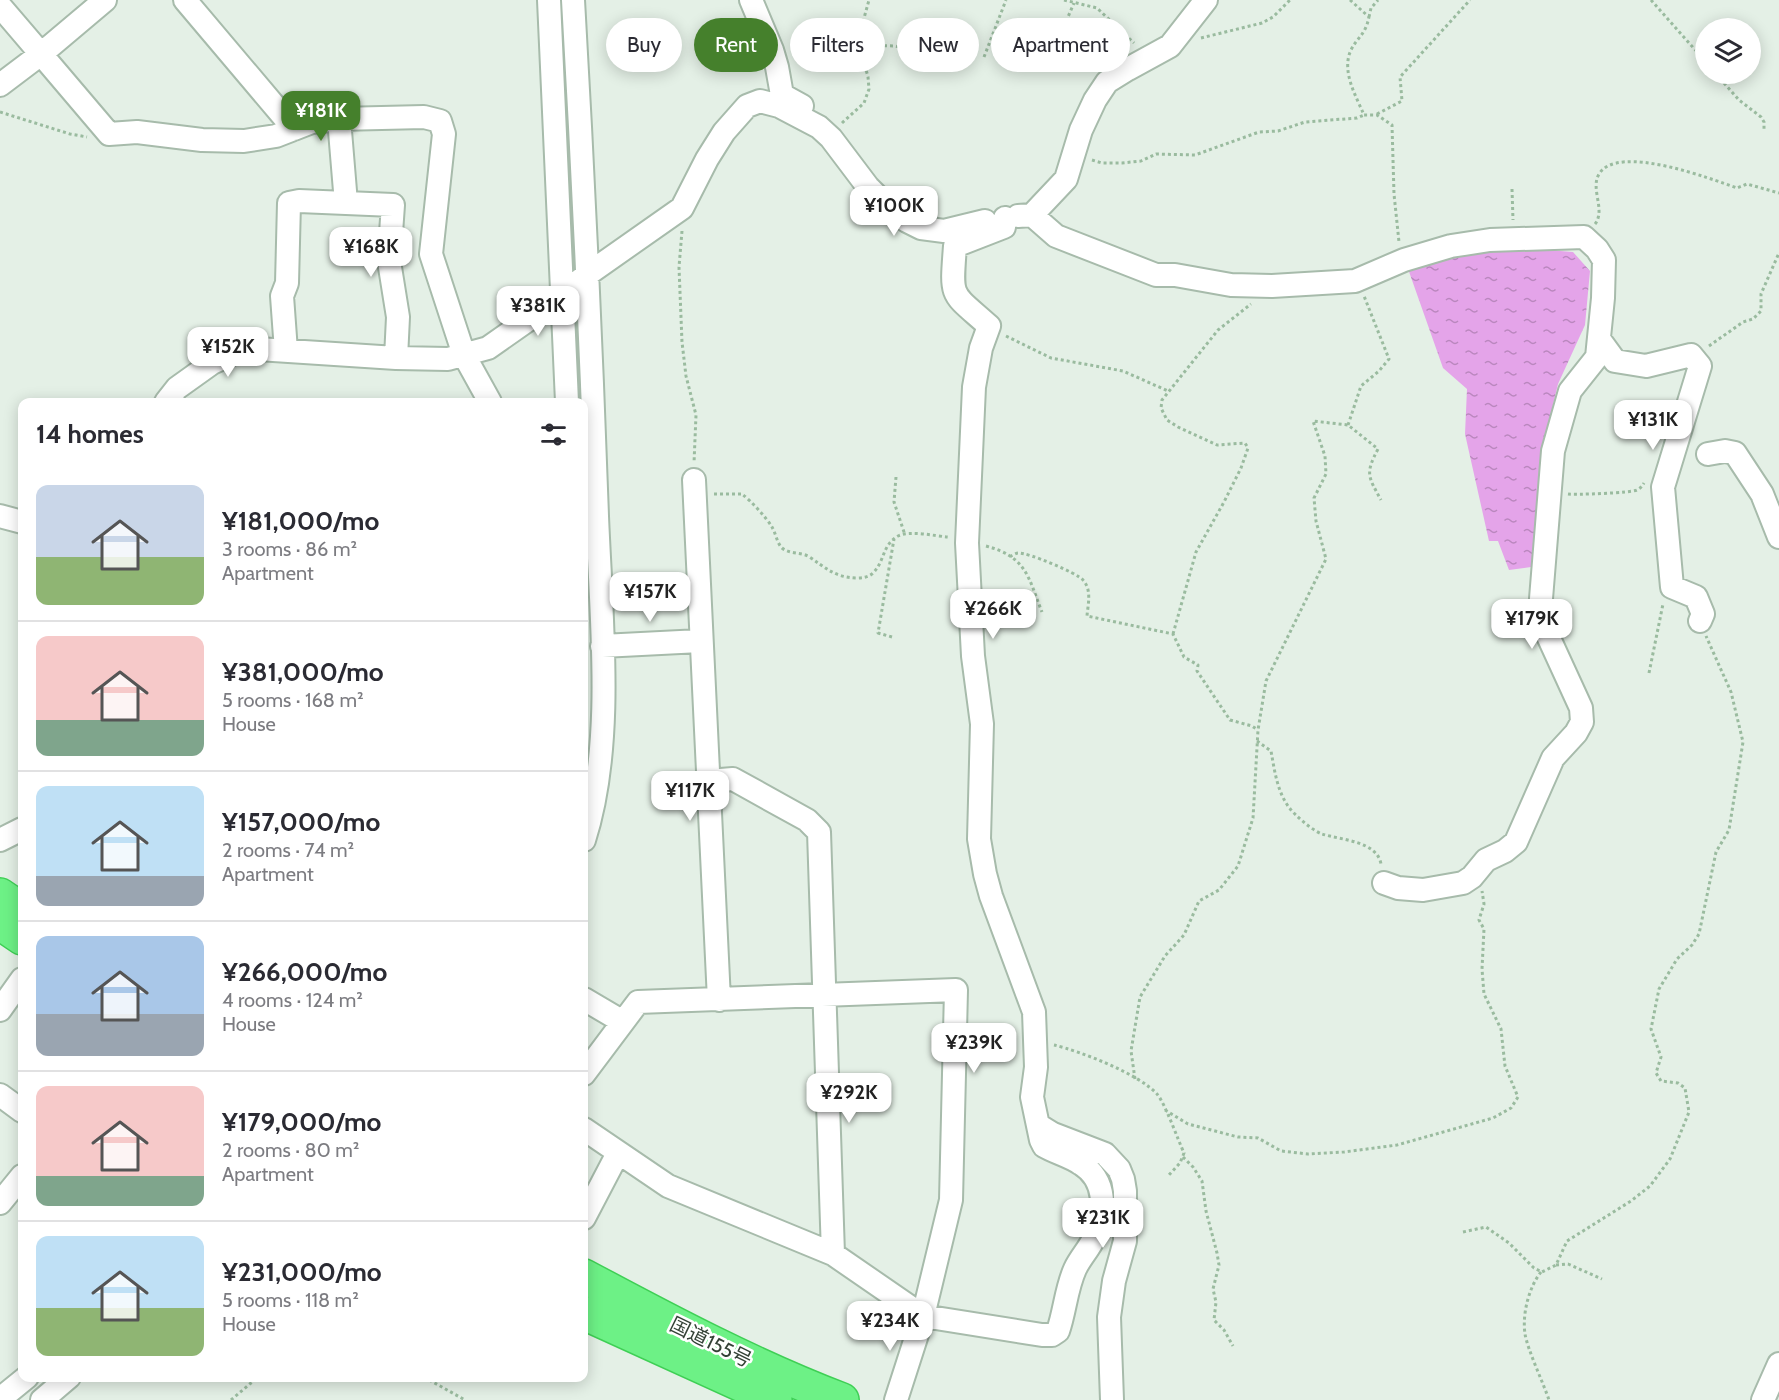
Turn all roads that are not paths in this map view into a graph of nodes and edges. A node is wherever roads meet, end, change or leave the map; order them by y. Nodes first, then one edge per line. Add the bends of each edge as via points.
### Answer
1 (105, 0) edge
2 (184, 0) edge
3 (549, 0) edge
4 (573, 0) edge
5 (751, 0) edge
6 (1206, 0) edge
7 (0, 6) edge
8 (41, 54) junction
9 (0, 85) edge
10 (339, 119) junction
11 (294, 129) junction
12 (833, 134) junction
13 (346, 203) junction
14 (1032, 215) junction
15 (1005, 218) junction
16 (588, 274) junction
17 (562, 294) junction
18 (1599, 339) junction
19 (286, 351) junction
20 (464, 356) junction
21 (396, 358) junction
22 (169, 398) edge
23 (488, 398) edge
24 (567, 398) edge
25 (1708, 454) dead end
26 (694, 486) road end
27 (0, 516) edge
28 (18, 521) edge
29 (1779, 537) edge
30 (1700, 621) road end
31 (700, 641) junction
32 (602, 645) junction
33 (708, 781) junction
34 (588, 825) edge
35 (1384, 883) road end
36 (0, 895) edge
37 (18, 907) edge
38 (0, 923) edge
39 (18, 935) edge
40 (18, 985) edge
41 (824, 996) junction
42 (719, 1000) junction
43 (588, 1001) edge
44 (0, 1010) edge
45 (623, 1022) junction
46 (588, 1069) edge
47 (0, 1095) edge
48 (18, 1108) edge
49 (1039, 1125) junction
50 (588, 1132) edge
51 (618, 1153) junction
52 (18, 1181) edge
53 (0, 1203) edge
54 (588, 1210) edge
55 (833, 1254) junction
56 (588, 1278) edge
57 (588, 1315) edge
58 (923, 1316) junction
59 (1779, 1364) edge
60 (21, 1382) edge
61 (63, 1382) edge
62 (0, 1400) edge
63 (42, 1400) edge
64 (775, 1400) edge
65 (842, 1400) edge
66 (896, 1400) edge
67 (1112, 1400) edge
68 (1763, 1400) edge

1 - 8 street
2 - 11 street
3 - 17 street
4 - 16 street
5 - 12 street via 772,50 782,95 794,100
6 - 14 street via 1170,46 1107,82 1085,120 1066,179
7 - 8 street
8 - 9 street
8 - 11 street via 109,134 137,132 244,141
10 - 11 street
10 - 13 street
10 - 20 street via 424,117 440,121 444,134 431,254
12 - 15 street via 851,166 882,201 921,228 944,231
12 - 16 street via 779,106 760,102 747,106 724,132 682,208
13 - 19 street via 290,203 287,283 282,296
13 - 21 street via 393,205 389,261 398,317
14 - 15 street
14 - 18 street via 1056,236 1156,275 1231,285 1357,279 1451,246 1490,240 1584,237 1604,260
15 - 49 street via 1004,227 955,246 953,291 989,326 974,387 967,543 982,724 979,839 991,896 1034,1012 1036,1067 1032,1097
16 - 17 street
16 - 32 street
17 - 20 street via 488,348
17 - 24 street
18 - 30 street via 1615,361 1646,366 1691,355 1700,366 1664,487 1672,587 1696,597 1703,614
18 - 35 street via 1597,357 1570,391 1553,450 1540,611 1581,708 1582,722 1553,758 1516,842 1505,851 1486,860 1463,883 1423,890
19 - 21 street
19 - 22 street via 258,349 234,353 193,375
20 - 21 street
20 - 23 street
25 - 29 street via 1735,453 1762,494
26 - 31 street
27 - 28 street
31 - 32 street
31 - 33 street
32 - 34 street via 596,796
33 - 41 street via 733,779 807,820 819,832
33 - 42 street
36 - 37 highway
38 - 39 highway
40 - 44 street
41 - 42 street
41 - 55 street
41 - 58 street via 956,990 951,1200
42 - 45 street via 638,1002
43 - 45 street
45 - 46 street
47 - 48 street
49 - 58 street via 1044,1146 1088,1169 1102,1197 1099,1227 1071,1278 1058,1331 1042,1335
49 - 67 street via 1105,1154 1124,1179 1125,1242 1109,1317
50 - 51 street
51 - 54 street
51 - 55 street via 668,1186
52 - 53 street
55 - 58 street
56 - 65 highway, 国道155号 via 670,1323
57 - 64 highway, 国道155号
58 - 66 street
59 - 68 street
60 - 62 street
61 - 63 street

